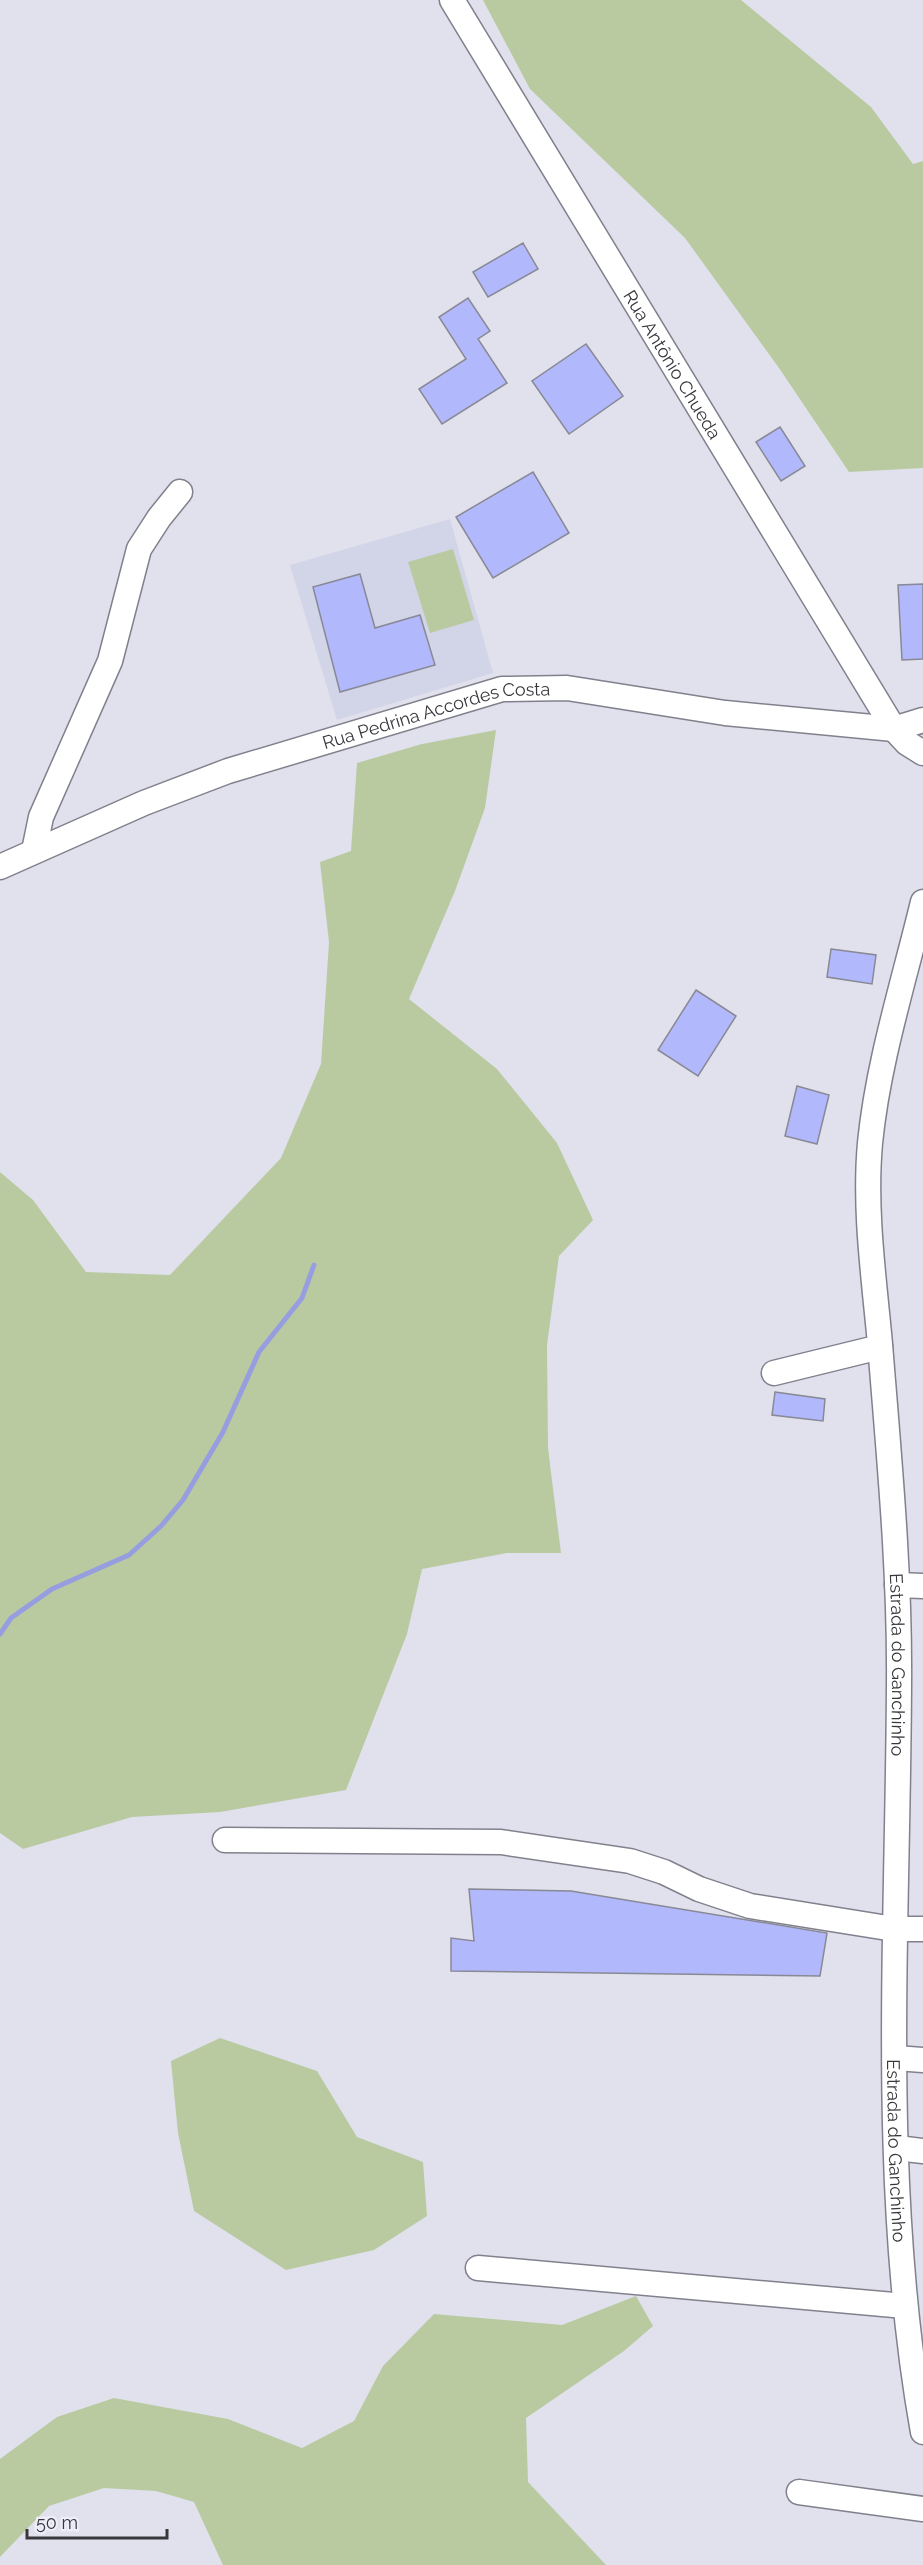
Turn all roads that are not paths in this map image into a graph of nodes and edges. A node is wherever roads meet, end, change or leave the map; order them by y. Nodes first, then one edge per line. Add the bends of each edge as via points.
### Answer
1 (452, 0) edge
2 (180, 492) dead end
3 (923, 720) edge
4 (894, 729) junction
5 (923, 753) edge
6 (34, 851) junction
7 (0, 867) edge
8 (923, 902) edge
9 (880, 1347) junction
10 (774, 1373) dead end
11 (897, 1585) junction
12 (923, 1586) edge
13 (225, 1840) dead end
14 (894, 1929) junction
15 (923, 1929) edge
16 (896, 2058) junction
17 (923, 2060) edge
18 (897, 2148) junction
19 (923, 2151) edge
20 (478, 2268) dead end
21 (905, 2306) junction
22 (919, 2388) edge
23 (923, 2432) edge
24 (799, 2492) dead end
25 (923, 2509) edge

1 - 4 street, Rua Antônio Chueda
2 - 6 street via 140,549 110,660 41,817
3 - 4 street, Rua Pedrina Accordes Costa
4 - 5 street
4 - 6 street, Rua Pedrina Accordes Costa via 725,713 567,688 502,689 228,771
6 - 7 street, Rua Pedrina Accordes Costa
8 - 9 street, Estrada do Ganchinho via 883,1066 870,1144 870,1222
9 - 10 street
9 - 11 street, Estrada do Ganchinho
11 - 12 street
11 - 14 street, Estrada do Ganchinho
13 - 14 street via 501,1842 630,1861 750,1906
14 - 15 street
14 - 16 street, Estrada do Ganchinho
16 - 17 street
16 - 18 street, Estrada do Ganchinho
18 - 19 street
18 - 21 street, Estrada do Ganchinho
20 - 21 street
21 - 22 street, Estrada do Ganchinho
22 - 23 street, Estrada do Ganchinho
24 - 25 street

